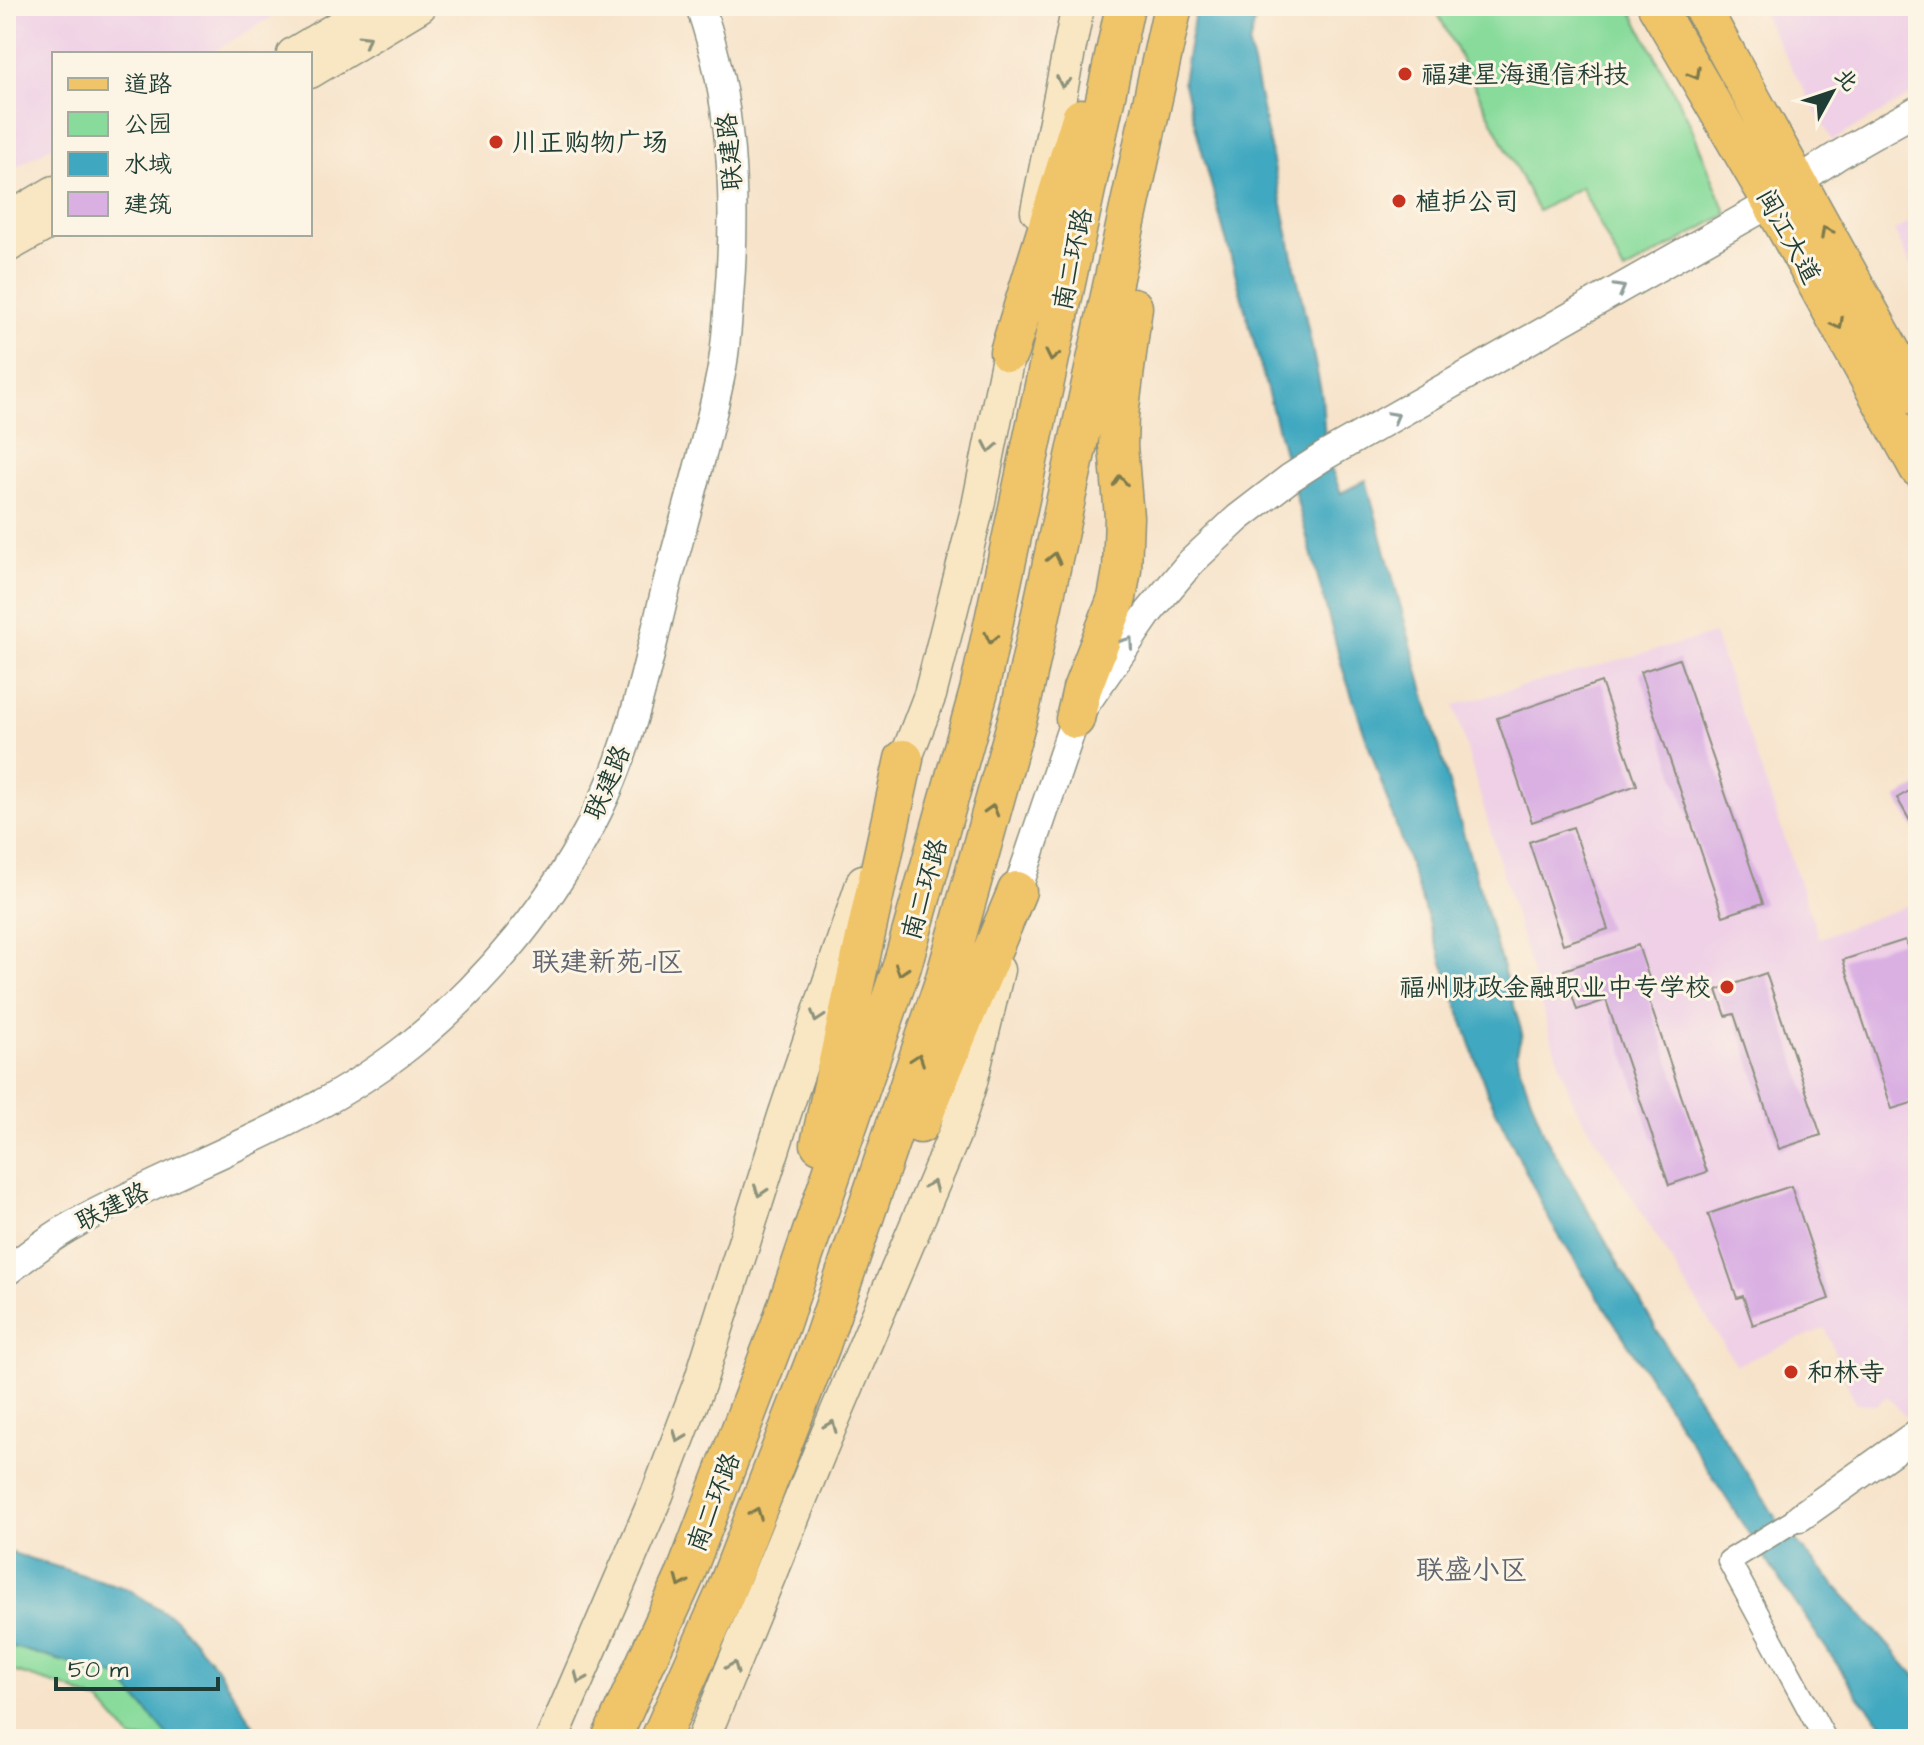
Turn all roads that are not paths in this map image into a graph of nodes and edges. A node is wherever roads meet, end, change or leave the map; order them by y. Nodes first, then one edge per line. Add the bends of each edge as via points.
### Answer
1 (374, 6) edge
2 (420, 6) edge
3 (700, 6) edge
4 (1078, 6) edge
5 (1656, 6) edge
6 (1701, 6) edge
7 (1125, 9) edge
8 (1171, 16) edge
9 (296, 52) edge
10 (312, 71) edge
11 (1918, 110) edge
12 (1784, 192) junction
13 (52, 193) edge
14 (6, 220) edge
15 (52, 221) edge
16 (6, 247) edge
17 (1009, 352) junction
18 (1918, 398) edge
19 (1918, 469) edge
20 (1075, 719) junction
21 (904, 759) junction
22 (1017, 891) junction
23 (6, 1272) edge
24 (780, 1326) junction
25 (821, 1345) junction
26 (1918, 1433) edge
27 (1800, 1517) joint
28 (552, 1739) edge
29 (611, 1739) edge
30 (660, 1739) edge
31 (703, 1739) edge
32 (1825, 1739) edge

1 - 9 main road
10 -> 2 main road
3 - 23 street, 联建路 via 722,85 733,171 734,241 721,374 635,710 610,784 585,835 508,948 460,1001 393,1059 317,1107 72,1225
4 -> 17 main road
5 -> 12 main road, 闽江大道
6 - 12 main road, 闽江大道
7 - 17 highway via 1073,136
7 -> 24 highway, 南二环路 via 979,691 902,966
20 -> 8 highway via 1122,570 1119,415 1149,216
25 -> 8 highway, 南二环路 via 944,982 1021,706
11 - 12 street via 1828,160
18 -> 12 main road, 闽江大道
12 -> 19 main road, 闽江大道
20 -> 12 street via 1170,586 1238,518 1290,478
13 - 14 main road
15 - 16 main road
17 -> 21 main road via 978,506 934,681
20 - 22 street
21 - 24 highway
21 -> 28 main road via 700,1382
22 - 25 highway
31 -> 22 main road via 955,1133
24 -> 29 highway, 南二环路 via 684,1578
30 -> 25 highway, 南二环路 via 725,1593
26 - 27 street
27 - 32 street via 1729,1561

